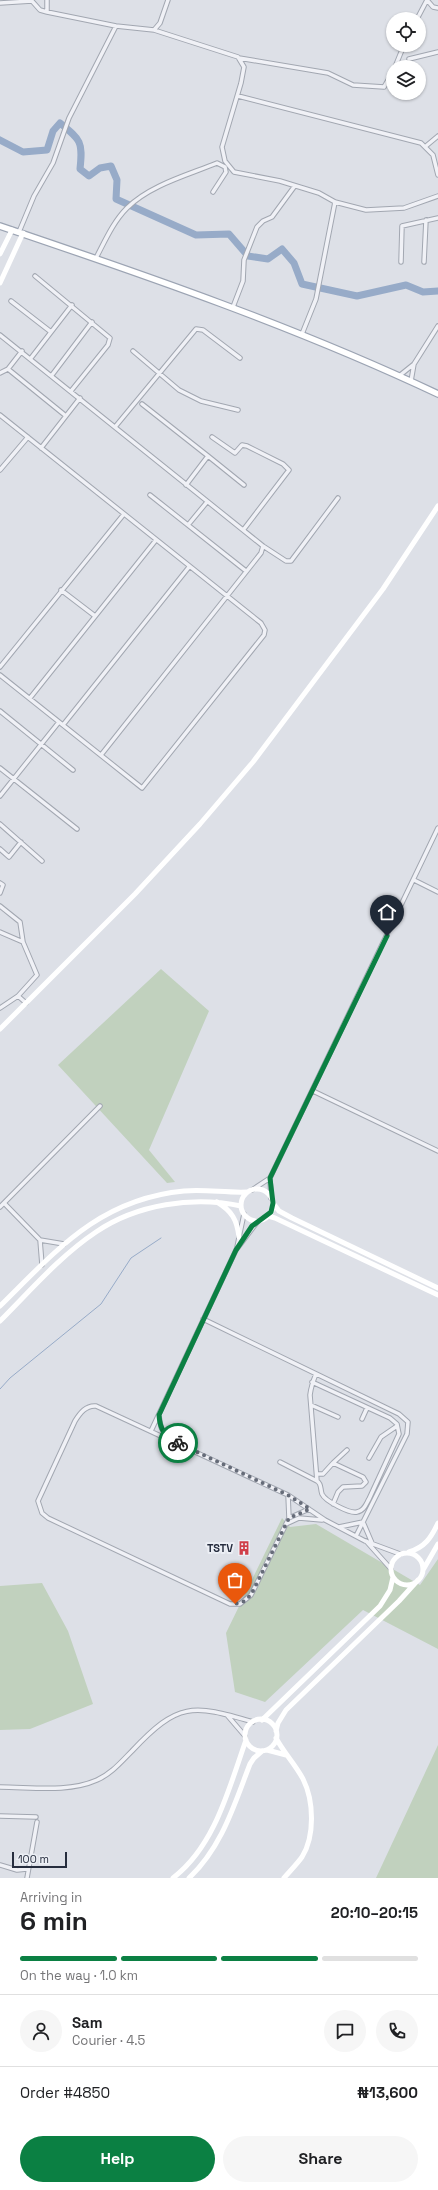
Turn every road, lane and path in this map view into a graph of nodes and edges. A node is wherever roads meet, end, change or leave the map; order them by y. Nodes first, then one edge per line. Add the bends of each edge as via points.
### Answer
1 (47, 0) edge
2 (168, 0) edge
3 (427, 0) edge
4 (0, 3) edge
5 (438, 8) edge
6 (47, 12) junction
7 (421, 12) edge
8 (116, 26) junction
9 (154, 30) junction
10 (438, 52) edge
11 (238, 57) junction
12 (409, 59) dead end
13 (386, 84) edge
14 (238, 96) junction
15 (438, 136) edge
16 (426, 146) junction
17 (438, 175) edge
18 (294, 187) junction
19 (213, 192) dead end
20 (438, 196) edge
21 (335, 202) junction
22 (438, 218) edge
23 (426, 220) junction
24 (0, 226) edge
25 (12, 230) junction
26 (21, 233) junction
27 (0, 254) edge
28 (96, 258) junction
29 (401, 262) dead end
30 (424, 262) dead end
31 (35, 276) dead end
32 (0, 283) edge
33 (12, 301) dead end
34 (72, 305) junction
35 (233, 307) junction
36 (92, 322) junction
37 (438, 326) edge
38 (51, 332) junction
39 (302, 334) junction
40 (0, 335) edge
41 (22, 351) junction
42 (133, 351) dead end
43 (31, 358) junction
44 (240, 358) dead end
45 (414, 364) junction
46 (8, 369) junction
47 (159, 372) junction
48 (0, 373) edge
49 (52, 375) junction
50 (399, 376) junction
51 (411, 382) junction
52 (71, 391) junction
53 (438, 394) edge
54 (80, 398) junction
55 (142, 404) dead end
56 (238, 410) dead end
57 (0, 415) edge
58 (66, 416) junction
59 (114, 427) junction
60 (28, 437) junction
61 (212, 438) dead end
62 (41, 448) junction
63 (208, 456) junction
64 (0, 470) edge
65 (186, 485) junction
66 (244, 485) dead end
67 (150, 495) dead end
68 (338, 498) dead end
69 (207, 502) junction
70 (438, 506) edge
71 (124, 514) junction
72 (188, 525) junction
73 (244, 529) junction
74 (156, 540) junction
75 (263, 546) junction
76 (189, 567) junction
77 (246, 571) junction
78 (62, 590) junction
79 (226, 596) junction
80 (95, 616) junction
81 (0, 667) edge
82 (0, 675) edge
83 (30, 698) junction
84 (0, 711) edge
85 (59, 722) junction
86 (63, 725) junction
87 (41, 744) junction
88 (101, 755) junction
89 (0, 768) edge
90 (74, 770) dead end
91 (14, 779) junction
92 (0, 796) edge
93 (0, 824) edge
94 (438, 828) edge
95 (77, 829) dead end
96 (21, 842) junction
97 (0, 849) edge
98 (42, 861) dead end
99 (414, 880) junction
100 (0, 883) edge
101 (438, 892) edge
102 (0, 893) edge
103 (0, 906) edge
104 (0, 932) edge
105 (23, 942) junction
106 (18, 996) junction
107 (26, 1003) junction
108 (0, 1008) edge
109 (0, 1029) edge
110 (313, 1091) junction
111 (100, 1106) dead end
112 (438, 1151) edge
113 (270, 1178) junction
114 (250, 1191) junction
115 (272, 1201) junction
116 (216, 1202) junction
117 (4, 1203) junction
118 (241, 1206) junction
119 (0, 1207) edge
120 (244, 1214) junction
121 (268, 1216) junction
122 (258, 1221) junction
123 (239, 1237) junction
124 (40, 1240) junction
125 (64, 1244) junction
126 (236, 1250) junction
127 (42, 1266) junction
128 (438, 1288) edge
129 (438, 1295) edge
130 (0, 1306) edge
131 (203, 1319) junction
132 (0, 1321) edge
133 (316, 1374) junction
134 (312, 1382) junction
135 (311, 1405) junction
136 (367, 1408) junction
137 (159, 1415) junction
138 (338, 1417) dead end
139 (362, 1418) dead end
140 (397, 1426) junction
141 (151, 1431) junction
142 (166, 1437) junction
143 (347, 1450) dead end
144 (368, 1458) dead end
145 (280, 1462) dead end
146 (333, 1463) junction
147 (316, 1474) junction
148 (316, 1481) junction
149 (288, 1495) junction
150 (333, 1504) junction
151 (310, 1509) junction
152 (289, 1518) junction
153 (325, 1520) junction
154 (363, 1522) junction
155 (438, 1523) edge
156 (285, 1524) junction
157 (339, 1527) junction
158 (356, 1536) junction
159 (365, 1540) junction
160 (372, 1543) junction
161 (438, 1544) edge
162 (408, 1553) junction
163 (400, 1554) junction
164 (391, 1569) junction
165 (422, 1571) junction
166 (393, 1577) junction
167 (418, 1580) junction
168 (226, 1714) junction
169 (262, 1720) junction
170 (253, 1722) junction
171 (276, 1731) junction
172 (246, 1738) junction
173 (276, 1738) junction
174 (264, 1751) junction
175 (286, 1755) junction
176 (0, 1786) edge
177 (0, 1816) edge
178 (36, 1817) dead end
179 (37, 1822) dead end
180 (0, 1865) edge
181 (27, 1869) junction
182 (27, 1878) edge
183 (173, 1878) edge
184 (190, 1878) edge
185 (284, 1878) edge

1 - 6 street
2 - 9 street via 160,23
3 - 5 street via 433,7
3 - 7 street
4 - 6 street via 32,1 40,10
6 - 8 street
8 - 9 street
8 - 26 street via 69,118 53,163 34,196
9 - 11 street
10 - 12 street
11 - 13 street via 328,73 353,85 384,87
11 - 14 street via 244,67
14 - 16 street via 412,140
14 - 18 street via 222,147 228,166 242,175 269,178
15 - 16 street
16 - 17 street via 433,154
18 - 21 street via 319,193
18 - 35 street via 272,217 257,227 244,260 243,281
19 - 28 street via 226,172 225,167 217,163 135,200 114,226
20 - 21 street via 404,208 379,210 360,210
21 - 39 street via 316,298
22 - 23 street
23 - 29 street via 402,226
23 - 30 street
24 - 25 main road
25 - 26 main road
25 - 27 street
26 - 28 main road
26 - 32 street
28 - 35 main road
31 - 34 street
33 - 38 street
34 - 36 street
34 - 38 street
35 - 39 main road
36 - 49 street
36 - 52 street via 108,334 110,341
37 - 45 street
38 - 43 street
39 - 50 main road
40 - 41 street
41 - 43 street
41 - 46 street
42 - 47 street
43 - 49 street
44 - 47 street via 203,330 196,329
45 - 50 street
45 - 51 street
46 - 48 street
46 - 58 street
47 - 56 street via 179,390 201,401
47 - 59 street
49 - 52 street
50 - 51 main road
51 - 53 main road
52 - 54 street
54 - 58 street
54 - 59 street
55 - 63 street
57 - 60 street
58 - 62 street
59 - 65 street
60 - 62 street
60 - 64 street
61 - 73 street via 234,453 242,446 247,446 283,464 289,470
62 - 71 street
63 - 65 street
63 - 66 street
65 - 69 street
67 - 72 street
68 - 75 street via 291,561 286,561
69 - 72 street
69 - 73 street
70 - 107 street via 383,589 253,762 135,894
71 - 74 street
71 - 78 street
72 - 77 street
73 - 75 street
74 - 76 street
74 - 80 street
75 - 77 street via 261,553
76 - 79 street
76 - 86 street
77 - 79 street
78 - 80 street
78 - 81 street
79 - 88 street
79 - 88 street via 265,626 264,635 142,788
80 - 83 street
82 - 83 street
83 - 85 street
84 - 87 street
85 - 86 street
85 - 87 street
86 - 88 street
87 - 90 street
87 - 91 street
89 - 91 street
91 - 92 street
91 - 95 street
93 - 96 street
94 - 99 street
96 - 97 street via 9,857
96 - 98 street
99 - 101 street
99 - 110 street
100 - 102 street via 3,885
103 - 105 street via 20,922
104 - 105 street
105 - 106 street via 37,975
106 - 107 street
106 - 108 street
107 - 109 street
110 - 112 street
110 - 113 street
111 - 117 street
113 - 114 street
113 - 115 street
114 - 115 street via 261,1190
114 - 118 street via 242,1200
114 - 125 street via 184,1191 140,1200 91,1222
115 - 121 street
115 - 128 street via 279,1211 292,1218
116 - 118 street
116 - 123 street via 232,1214
116 - 132 street via 162,1205 115,1221 79,1245
117 - 119 street
117 - 124 street
118 - 120 street
120 - 122 street
120 - 123 street
121 - 122 street
121 - 129 street
122 - 126 street
123 - 126 street
124 - 125 street
124 - 127 street
125 - 127 street
126 - 131 street
127 - 130 street
131 - 133 street
131 - 137 street
133 - 134 street
133 - 154 street via 399,1414 408,1422 407,1434
134 - 135 street
134 - 136 street
135 - 138 street
135 - 147 street
136 - 139 street
136 - 140 street via 390,1418
137 - 141 street
137 - 142 street
140 - 144 street via 381,1437
140 - 150 street via 399,1434 364,1507 352,1512
141 - 142 street
141 - 156 street via 96,1406 82,1411 75,1420 39,1495 38,1506 42,1513 230,1604 240,1604 251,1595
142 - 149 street
143 - 146 street
145 - 148 street
146 - 147 street via 323,1474
146 - 150 street via 363,1477 366,1482 362,1486 343,1488 338,1492
147 - 148 street
148 - 150 street via 327,1501
149 - 151 street
149 - 152 street
151 - 152 street
151 - 153 street
152 - 156 street
153 - 156 street via 304,1517
153 - 157 street
154 - 157 street
154 - 158 street
154 - 160 street
155 - 162 street via 426,1544
157 - 158 street
158 - 159 street
159 - 160 street
159 - 164 street
160 - 163 street
161 - 165 street
162 - 163 street
162 - 165 street via 417,1557
163 - 164 street via 395,1558
164 - 166 street
165 - 167 street
166 - 167 street via 405,1585
166 - 169 street via 390,1590 380,1606
167 - 171 street via 286,1710 278,1722
168 - 170 street
168 - 172 street
168 - 176 street via 193,1709 166,1719 108,1774 87,1784 57,1788
169 - 170 street
169 - 171 street via 271,1723
170 - 172 street via 247,1728
171 - 173 street
172 - 174 street via 252,1748
172 - 183 street via 220,1810 206,1840 186,1867
173 - 174 street via 275,1743
173 - 175 street
174 - 175 street
174 - 184 street via 250,1764 226,1828
175 - 185 street via 307,1788 311,1821 302,1856
177 - 178 street
179 - 181 street
180 - 181 street via 17,1870
181 - 182 street

